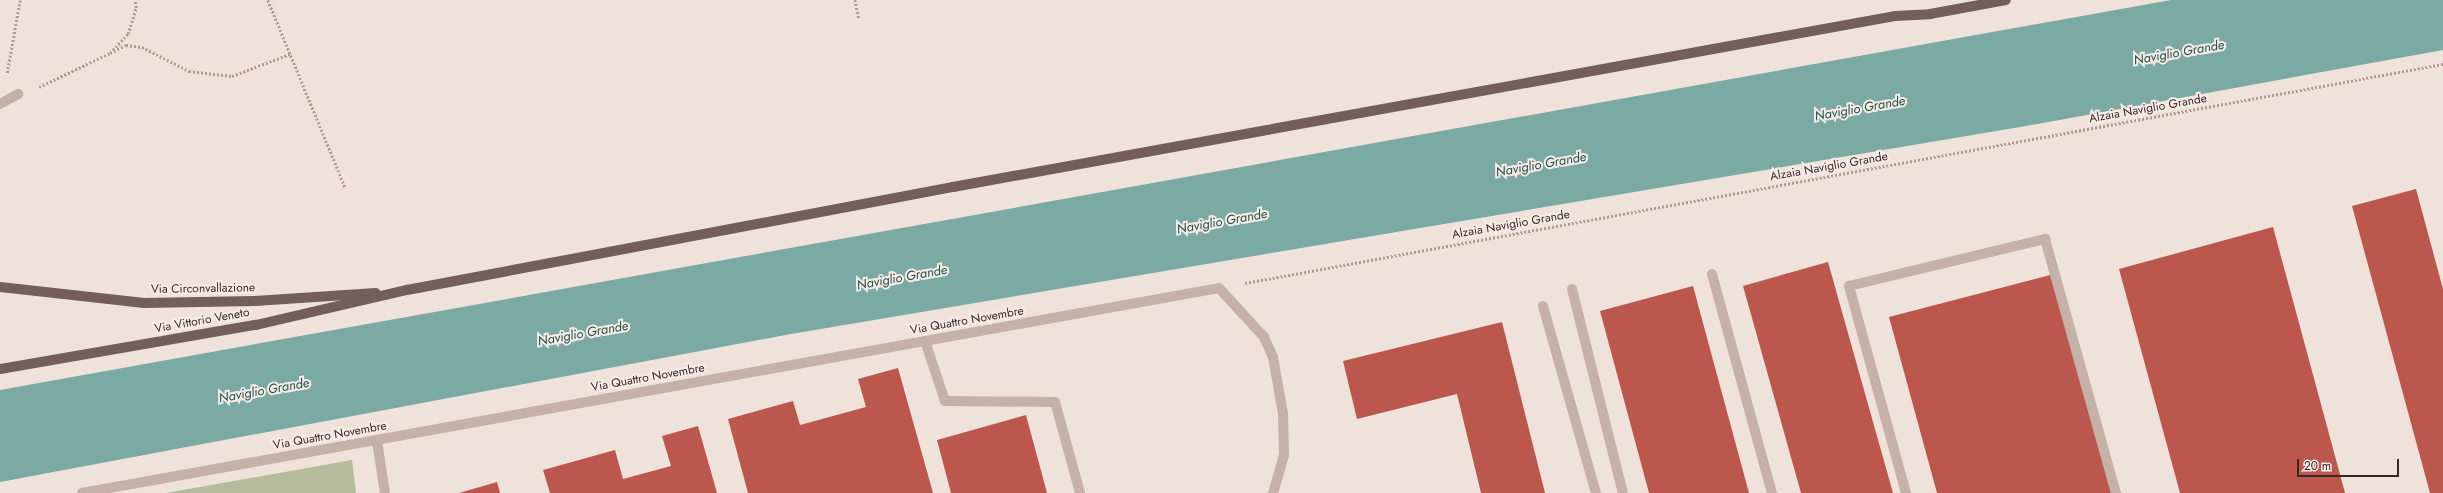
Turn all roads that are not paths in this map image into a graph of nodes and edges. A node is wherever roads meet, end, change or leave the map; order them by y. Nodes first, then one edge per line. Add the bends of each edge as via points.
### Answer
1 (2006, 0) edge
2 (18, 94) road end
3 (1, 103) edge
4 (1712, 274) dead end
5 (0, 287) edge
6 (1572, 289) dead end
7 (407, 290) junction
8 (1543, 306) dead end
9 (925, 342) junction
10 (0, 369) edge
11 (377, 441) junction
12 (82, 493) edge
13 (385, 493) edge
14 (1080, 493) edge
15 (1273, 493) edge
16 (1596, 493) edge
17 (1623, 493) edge
18 (1772, 493) edge
19 (1906, 493) edge
20 (2116, 493) edge

1 - 7 main road via 1930,14 1895,16 953,187
2 - 3 street
4 - 18 street
5 - 7 main road, Via Circonvallazione via 144,303 255,301
6 - 17 street
7 - 10 main road, Via Vittorio Veneto via 256,325
8 - 16 street
9 - 11 street, Via Quattro Novembre
9 - 14 street via 945,401 1055,402
9 - 15 street, Via Quattro Novembre via 1219,288 1264,337 1273,356 1283,414 1284,455
11 - 12 street, Via Quattro Novembre
11 - 13 street
19 - 20 street via 1849,286 2045,239

